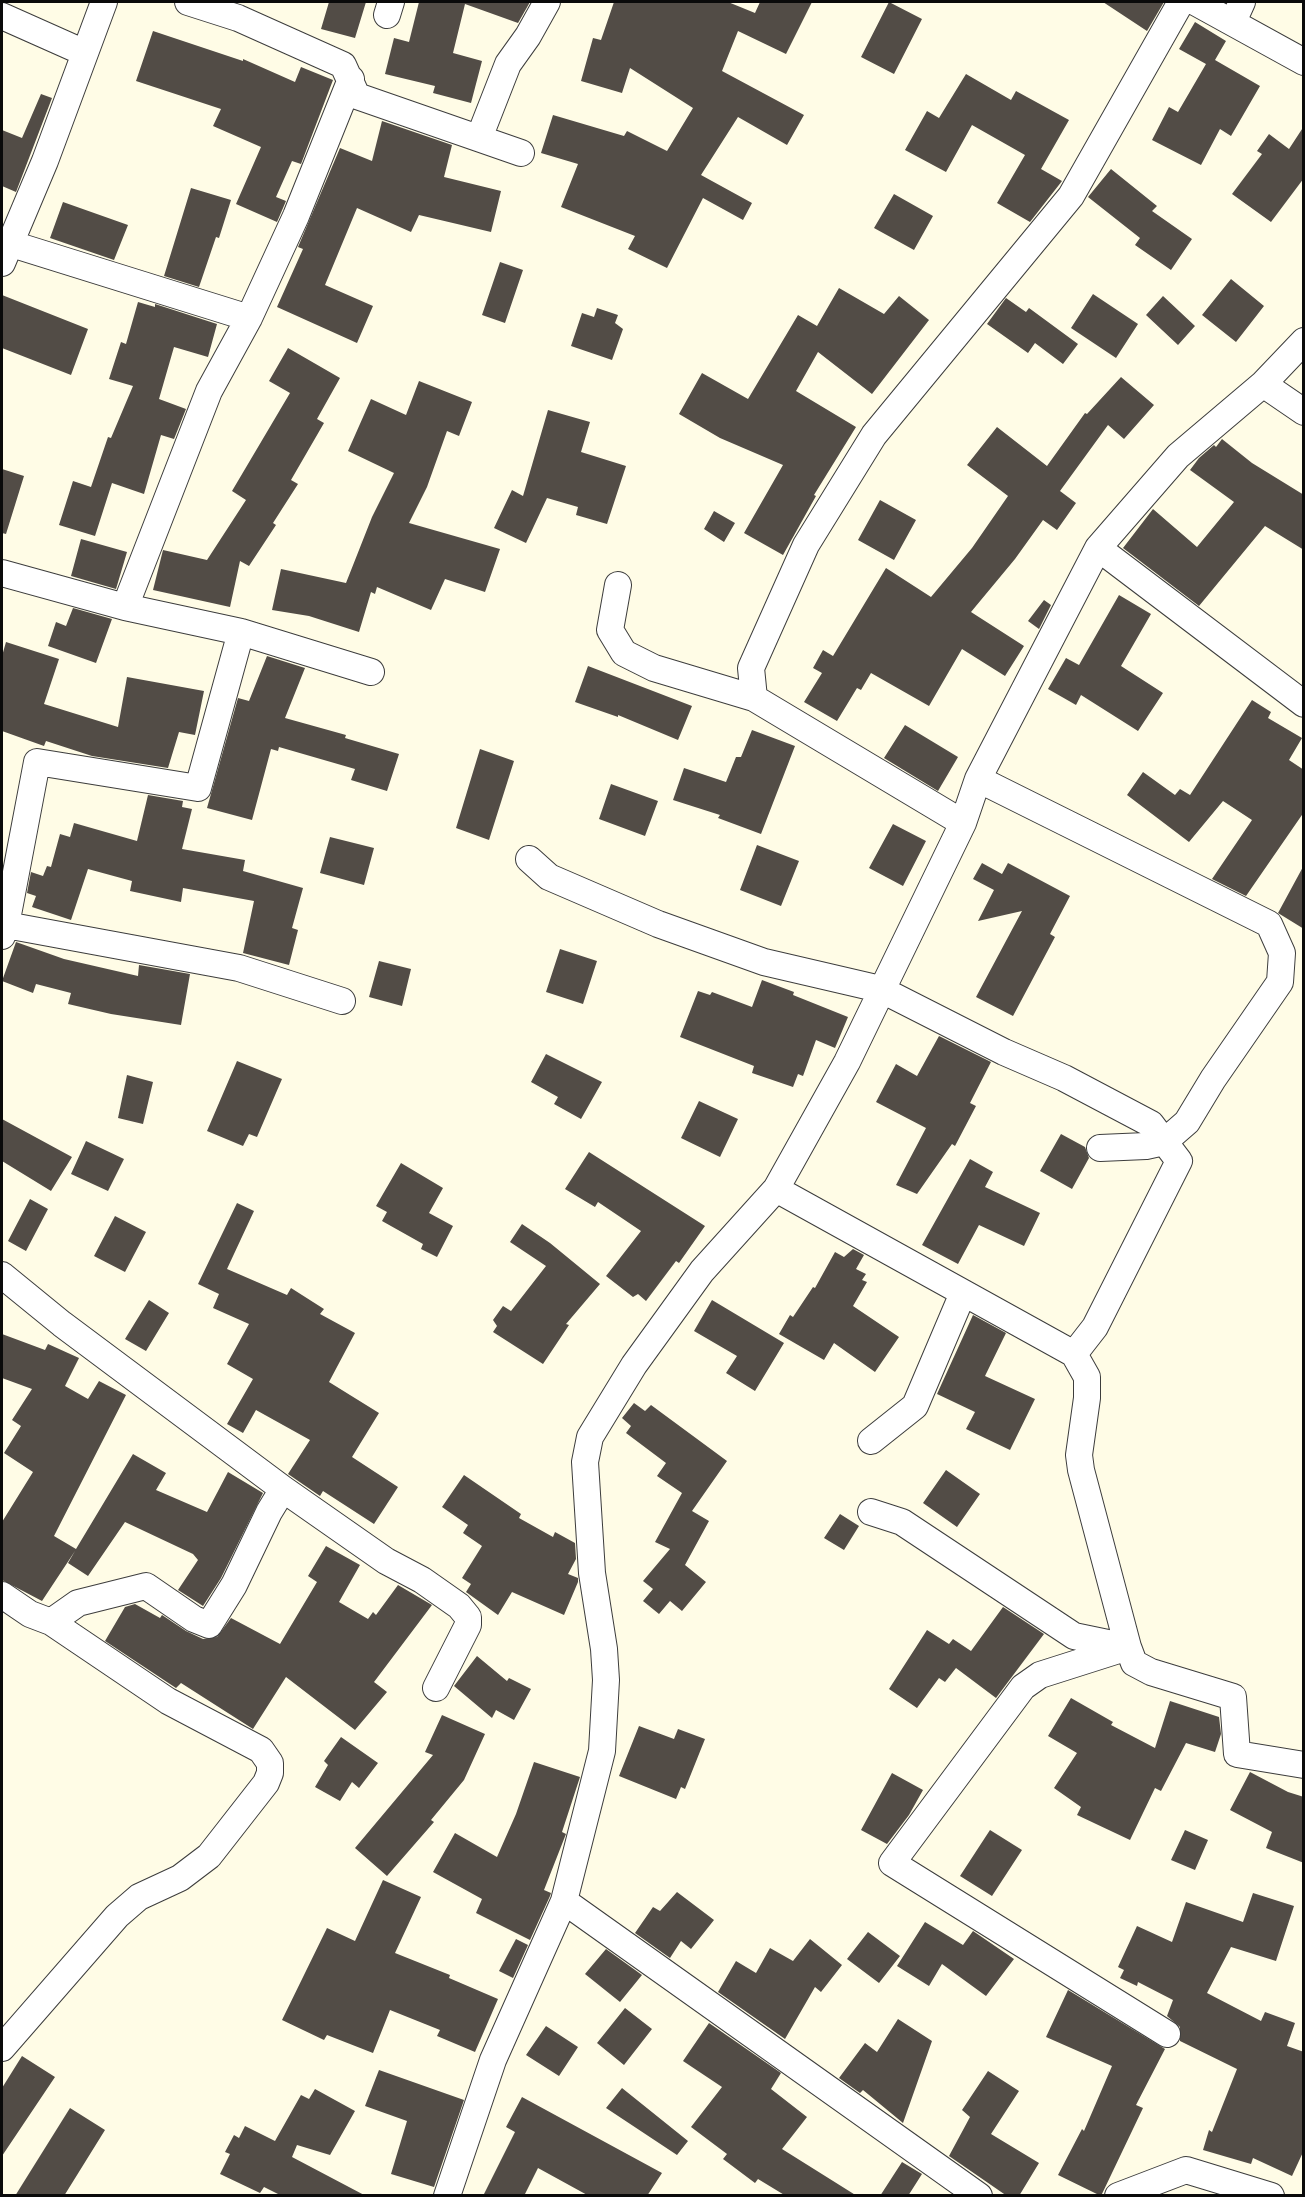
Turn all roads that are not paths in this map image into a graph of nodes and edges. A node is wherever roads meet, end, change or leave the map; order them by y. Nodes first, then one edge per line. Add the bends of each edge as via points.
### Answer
1 (104, 2) edge
2 (188, 2) edge
3 (547, 2) edge
4 (1181, 2) edge
5 (1195, 2) edge
6 (1237, 12) edge
7 (2, 16) edge
8 (84, 53) junction
9 (1304, 62) edge
10 (351, 79) junction
11 (479, 138) junction
12 (521, 153) dead end
13 (4, 250) edge
14 (249, 318) junction
15 (1304, 342) edge
16 (1263, 384) junction
17 (1304, 412) edge
18 (1098, 548) junction
19 (2, 573) edge
20 (618, 585) dead end
21 (125, 607) junction
22 (241, 632) junction
23 (371, 672) dead end
24 (754, 698) junction
25 (1304, 704) edge
26 (978, 779) junction
27 (963, 823) junction
28 (529, 859) dead end
29 (4, 931) edge
30 (880, 989) junction
31 (342, 1001) dead end
32 (1164, 1142) junction
33 (1100, 1148) dead end
34 (776, 1189) junction
35 (2, 1275) edge
36 (963, 1293) junction
37 (1074, 1354) junction
38 (871, 1441) dead end
39 (283, 1489) junction
40 (871, 1512) dead end
41 (2, 1595) edge
42 (51, 1622) junction
43 (1128, 1647) junction
44 (436, 1688) dead end
45 (1304, 1765) edge
46 (564, 1901) junction
47 (1167, 2034) dead end
48 (2, 2048) edge
49 (447, 2196) edge
50 (979, 2196) edge
51 (1118, 2196) edge
52 (1271, 2196) edge

1 - 8 street
2 - 10 street via 238,18 343,65
3 - 11 street via 508,64
4 - 24 street via 1071,196 874,435 806,544 751,668
5 - 6 street
6 - 9 street
7 - 8 street
8 - 13 street
10 - 11 street via 357,96
10 - 14 street via 296,216
11 - 12 street
13 - 14 street
14 - 21 street via 209,391
15 - 16 street
16 - 17 street
16 - 18 street via 1178,456
18 - 25 street
18 - 26 street
19 - 21 street
20 - 24 street via 610,630 624,653 654,668
21 - 22 street
22 - 23 street
22 - 29 street via 198,788 37,762
24 - 27 street
26 - 27 street
26 - 32 street via 1269,924 1282,954 1280,982 1187,1122
27 - 30 street
28 - 30 street via 549,878 658,924 764,962
29 - 31 street via 239,968
30 - 32 street via 1151,1124
30 - 34 street via 847,1062
32 - 33 street
32 - 37 street via 1179,1161 1095,1327
34 - 36 street
34 - 46 street via 702,1271 634,1365 590,1437 585,1462 592,1573 606,1680 602,1751
35 - 39 street
36 - 37 street
36 - 38 street via 915,1406
37 - 43 street via 1087,1377 1081,1470
39 - 42 street via 209,1625 146,1586 78,1603
39 - 44 street via 459,1606 468,1617 468,1625
40 - 43 street via 902,1522 1074,1636
41 - 42 street via 30,1614
42 - 48 street via 168,1701 261,1750 270,1763 270,1773 209,1856 180,1878 140,1897 117,1916
43 - 45 street via 1134,1663 1233,1697 1237,1754
43 - 47 street via 1040,1675 1023,1687 892,1863
46 - 49 street via 493,2060
46 - 50 street
51 - 52 street via 1186,2170

